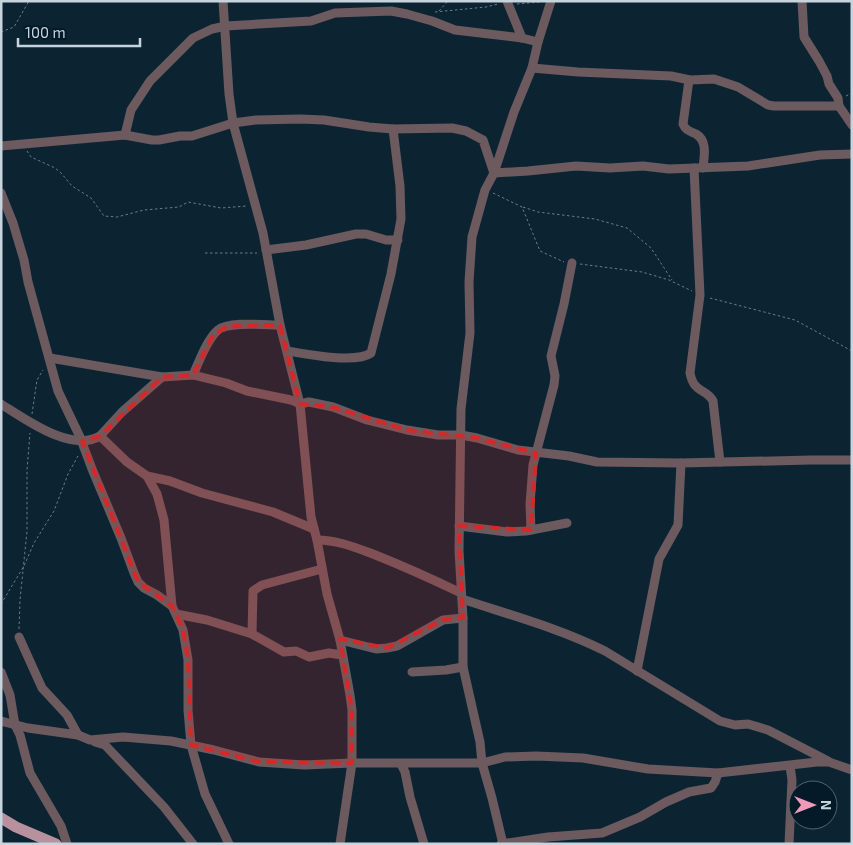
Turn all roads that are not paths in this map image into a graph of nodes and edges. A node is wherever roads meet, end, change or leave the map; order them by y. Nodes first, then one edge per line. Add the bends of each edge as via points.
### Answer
1 (223, 1) edge
2 (551, 1) edge
3 (802, 1) edge
4 (508, 3) edge
5 (226, 26) junction
6 (522, 38) junction
7 (538, 42) junction
8 (532, 68) junction
9 (689, 80) junction
10 (839, 106) junction
11 (233, 123) junction
12 (852, 125) edge
13 (393, 129) junction
14 (125, 135) junction
15 (1, 146) edge
16 (852, 154) edge
17 (698, 168) junction
18 (494, 173) junction
19 (1, 193) edge
20 (398, 240) junction
21 (266, 252) junction
22 (572, 263) road end
23 (280, 325) junction
24 (288, 351) junction
25 (50, 358) junction
26 (193, 375) junction
27 (162, 377) junction
28 (1, 404) edge
29 (300, 404) junction
30 (461, 435) junction
31 (100, 436) junction
32 (83, 444) junction
33 (536, 453) junction
34 (852, 460) edge
35 (720, 462) junction
36 (681, 463) junction
37 (147, 476) junction
38 (567, 523) dead end
39 (459, 526) junction
40 (314, 529) junction
41 (531, 530) junction
42 (317, 540) junction
43 (322, 569) junction
44 (461, 596) junction
45 (174, 610) junction
46 (463, 618) junction
47 (252, 634) junction
48 (19, 637) road end
49 (340, 640) junction
50 (342, 655) junction
51 (463, 667) junction
52 (637, 671) junction
53 (1, 672) edge
54 (412, 672) dead end
55 (1, 721) edge
56 (15, 725) junction
57 (78, 735) junction
58 (90, 740) junction
59 (191, 745) junction
60 (829, 762) junction
61 (352, 763) junction
62 (482, 763) junction
63 (402, 764) junction
64 (790, 766) junction
65 (852, 770) edge
66 (718, 773) junction
67 (1, 818) edge
68 (56, 844) edge
69 (67, 844) edge
70 (193, 844) edge
71 (229, 844) edge
72 (340, 844) edge
73 (424, 844) edge
74 (502, 844) edge
75 (789, 844) edge

1 - 5 street
2 - 7 street
3 - 10 street via 804,37 827,76
4 - 6 street
5 - 6 street via 311,21 335,13 391,11 468,33
5 - 11 street
5 - 14 street via 193,38 150,81 131,110
6 - 7 street
7 - 8 street
8 - 9 street via 671,76
8 - 18 street
9 - 10 street via 714,79 730,83 768,105
9 - 17 street via 683,124 686,130 702,139 704,152
10 - 12 street
11 - 13 street via 308,119
11 - 14 street via 192,136 152,140
11 - 21 street
13 - 18 street via 452,128 475,135 483,140
13 - 20 street via 400,186
14 - 15 street
16 - 17 street via 820,155 761,165
17 - 18 street via 576,166
17 - 35 street via 700,295 690,373 693,385 710,396 713,402
18 - 30 street via 485,190 472,237 470,333
19 - 25 street via 24,260
20 - 21 street via 356,234
20 - 24 street via 371,352 362,357 316,357
21 - 23 street
22 - 33 street via 551,356 554,385
23 - 24 street
23 - 26 street via 248,324 218,330
24 - 29 street
25 - 27 street
25 - 32 street via 58,391
26 - 27 street
26 - 29 street
27 - 31 street
28 - 32 street via 49,432
29 - 30 street via 325,405 407,430
29 - 40 street
30 - 33 street
30 - 39 street
31 - 32 street
31 - 37 street
32 - 45 street via 138,582
33 - 36 street via 597,462
33 - 41 street via 530,504
34 - 35 street
35 - 36 street
36 - 52 street via 678,524 659,559
37 - 40 street via 273,512
37 - 45 street via 157,494 164,520
38 - 41 street
39 - 41 street via 507,532
39 - 44 street
40 - 42 street
42 - 43 street
42 - 44 street via 358,548 419,572
43 - 47 street via 255,588
43 - 49 street
44 - 46 street
44 - 52 street via 590,643
45 - 47 street
45 - 59 street via 183,630 188,660
46 - 49 street via 443,620 397,646 387,648 376,649
46 - 51 street
47 - 50 street via 284,652 310,657 329,653
48 - 57 street via 42,688 68,715
49 - 50 street
50 - 61 street via 352,710
51 - 54 street
51 - 62 street
52 - 60 street via 720,721 768,730
53 - 56 street via 10,695
55 - 56 street
56 - 57 street
56 - 69 street via 30,773 61,826
57 - 58 street
58 - 59 street via 122,737
58 - 70 street via 105,745 164,807
59 - 61 street via 259,762
59 - 71 street via 205,794
60 - 64 street
60 - 65 street
61 - 63 street
61 - 72 street
62 - 63 street
62 - 66 street via 505,756 536,756 590,759 648,769
62 - 74 street
63 - 73 street
64 - 66 street
64 - 75 street
66 - 74 street via 710,788 689,792 602,832
67 - 68 main road

